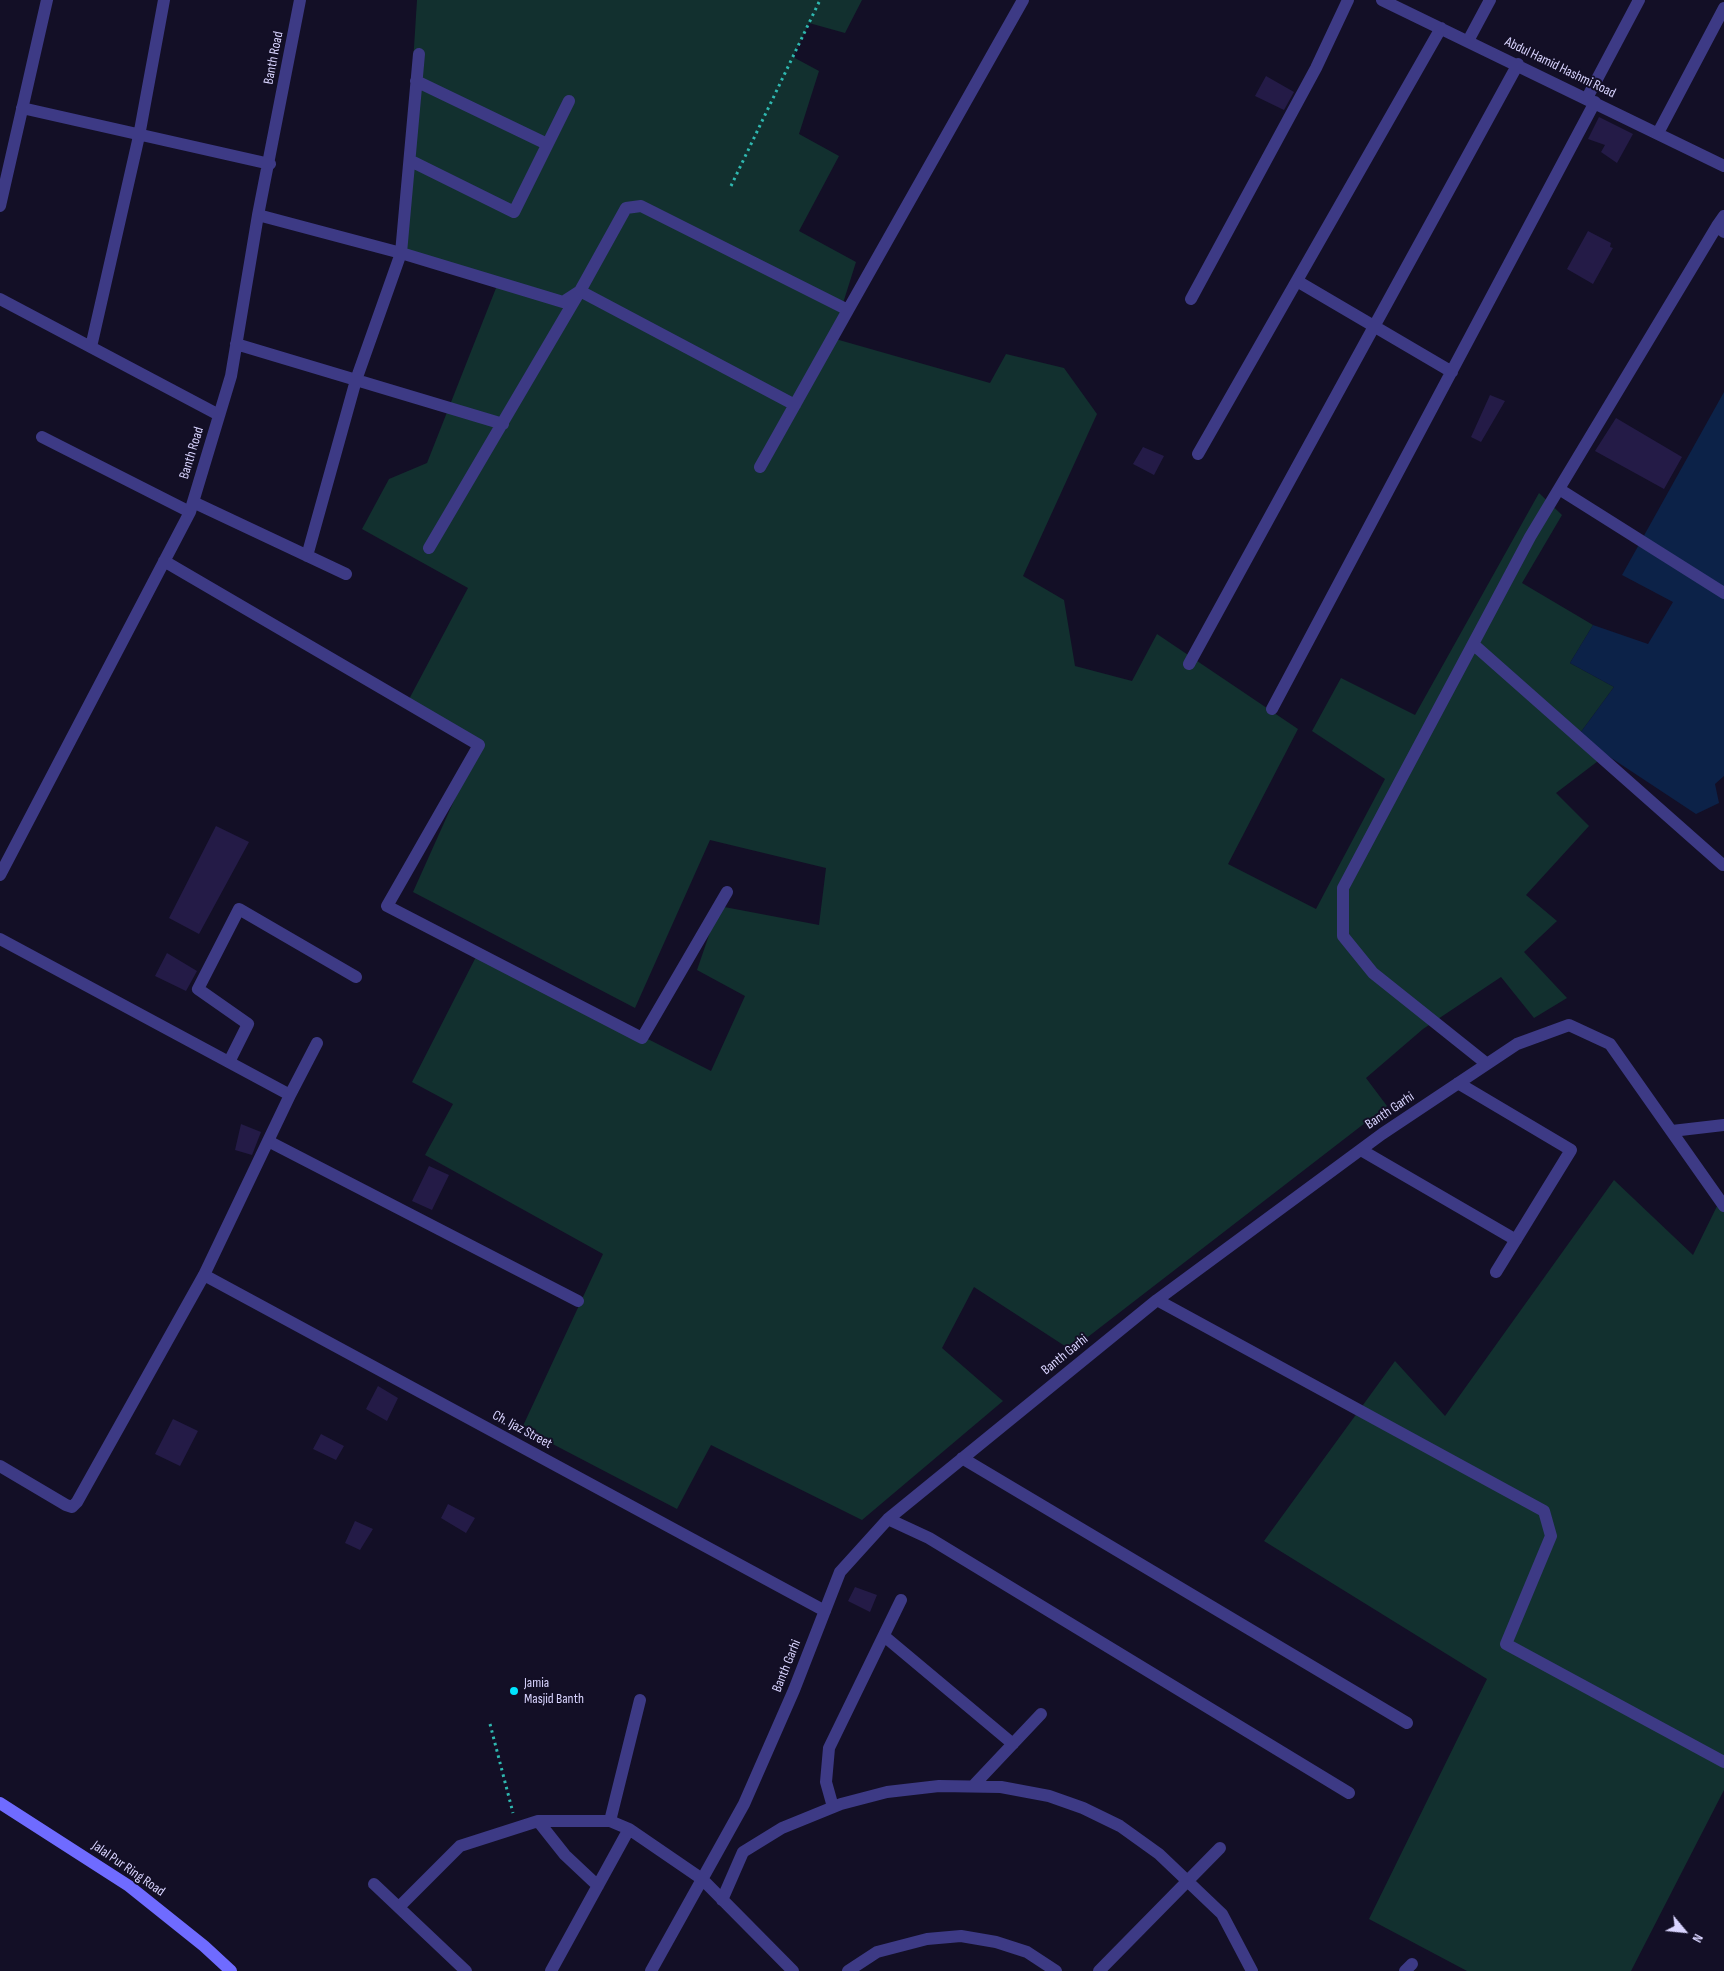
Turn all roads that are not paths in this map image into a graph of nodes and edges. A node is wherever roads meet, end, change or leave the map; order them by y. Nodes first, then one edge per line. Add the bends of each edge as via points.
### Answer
1 (47, 0) edge
2 (164, 0) edge
3 (300, 0) edge
4 (1024, 0) edge
5 (1348, 0) edge
6 (1382, 0) edge
7 (1490, 0) edge
8 (1638, 0) edge
9 (1724, 8) edge
10 (1441, 28) junction
11 (1468, 40) junction
12 (418, 54) dead end
13 (1518, 64) junction
14 (416, 81) junction
15 (1591, 100) junction
16 (569, 101) dead end
17 (22, 108) junction
18 (1658, 133) junction
19 (139, 136) junction
20 (547, 144) junction
21 (411, 161) junction
22 (270, 164) junction
23 (1724, 166) edge
24 (0, 206) edge
25 (258, 215) junction
26 (1722, 225) edge
27 (402, 253) junction
28 (1297, 281) junction
29 (580, 291) junction
30 (0, 299) edge
31 (1191, 299) dead end
32 (848, 310) junction
33 (1374, 326) junction
34 (236, 344) junction
35 (91, 347) junction
36 (1452, 372) junction
37 (356, 380) junction
38 (795, 405) junction
39 (219, 415) junction
40 (503, 424) junction
41 (42, 437) dead end
42 (1198, 454) dead end
43 (760, 467) dead end
44 (1559, 489) junction
45 (192, 507) junction
46 (429, 548) dead end
47 (307, 556) junction
48 (164, 561) junction
49 (346, 574) dead end
50 (1724, 593) edge
51 (1473, 644) junction
52 (1189, 664) dead end
53 (1272, 709) dead end
54 (1724, 865) edge
55 (0, 875) edge
56 (727, 892) dead end
57 (0, 938) edge
58 (356, 978) dead end
59 (317, 1043) dead end
60 (229, 1062) junction
61 (1486, 1064) junction
62 (1458, 1083) junction
63 (290, 1094) junction
64 (1724, 1125) edge
65 (1672, 1131) junction
66 (268, 1141) junction
67 (1361, 1150) junction
68 (1724, 1206) edge
69 (1516, 1240) junction
70 (1496, 1272) dead end
71 (204, 1275) junction
72 (1158, 1300) junction
73 (578, 1301) dead end
74 (962, 1458) junction
75 (0, 1466) edge
76 (888, 1518) junction
77 (901, 1600) dead end
78 (825, 1611) junction
79 (884, 1636) junction
80 (640, 1700) dead end
81 (1041, 1714) dead end
82 (1408, 1723) dead end
83 (1013, 1744) junction
84 (1724, 1762) edge
85 (972, 1786) junction
86 (1349, 1793) dead end
87 (0, 1802) edge
88 (833, 1807) junction
89 (610, 1820) junction
90 (538, 1821) junction
91 (629, 1829) junction
92 (1220, 1848) dead end
93 (702, 1879) junction
94 (1188, 1882) junction
95 (374, 1884) dead end
96 (598, 1886) junction
97 (722, 1900) junction
98 (399, 1907) junction
99 (231, 1971) edge
100 (466, 1971) edge
101 (551, 1971) edge
102 (651, 1971) edge
103 (792, 1971) edge
104 (848, 1971) edge
105 (1056, 1971) edge
106 (1099, 1971) edge
107 (1252, 1971) edge

1 - 17 street
2 - 19 street
3 - 22 street, Banth Road
4 - 32 street
5 - 31 street via 1316,68
6 - 10 street, Abdul Hamid Hashmi Road
7 - 11 street
8 - 15 street
9 - 18 street
10 - 11 street, Abdul Hamid Hashmi Road
10 - 28 street
11 - 13 street, Abdul Hamid Hashmi Road
12 - 14 street
13 - 15 street, Abdul Hamid Hashmi Road
13 - 33 street
14 - 20 street
14 - 21 street
15 - 18 street, Abdul Hamid Hashmi Road
15 - 36 street
16 - 20 street
17 - 19 street
17 - 24 street
18 - 23 street, Abdul Hamid Hashmi Road
19 - 22 street
19 - 35 street
20 - 21 street via 514,212
21 - 27 street
22 - 25 street, Banth Road
25 - 27 street
25 - 34 street, Banth Road
26 - 44 street
27 - 29 street via 563,302
27 - 37 street
28 - 33 street
28 - 42 street
29 - 32 street via 626,208 642,206
29 - 38 street
29 - 40 street
30 - 35 street
32 - 38 street
33 - 36 street
33 - 52 street
34 - 37 street
34 - 39 street, Banth Road via 231,376
35 - 39 street
36 - 53 street
37 - 40 street
37 - 47 street
38 - 43 street
39 - 45 street, Banth Road
40 - 46 street
41 - 45 street
44 - 50 street
44 - 51 street
45 - 47 street
45 - 48 street, Banth Road
47 - 49 street
48 - 55 street, Banth Road
48 - 56 street via 479,745 387,906 642,1038
51 - 54 street
51 - 61 street via 1343,888 1343,936 1373,973
57 - 60 street
58 - 60 street via 239,909 198,989 248,1024
59 - 63 street
60 - 63 street
61 - 62 street, Banth Garhi
61 - 65 street, Banth Garhi via 1517,1044 1569,1025 1610,1044
62 - 67 street, Banth Garhi
62 - 69 street via 1571,1150
63 - 66 street
64 - 65 street
65 - 68 street, Banth Garhi
66 - 71 street
66 - 73 street
67 - 69 street
67 - 72 street, Banth Garhi
69 - 70 street
71 - 75 street via 72,1507
71 - 78 street, Ch. Ijaz Street
72 - 74 street, Banth Garhi
72 - 84 street via 1544,1511 1551,1536 1506,1644
74 - 76 street, Banth Garhi
74 - 82 street
76 - 78 street, Banth Garhi via 840,1572
76 - 86 street via 929,1538
77 - 79 street
78 - 93 street, Banth Garhi via 744,1804
79 - 83 street
79 - 88 street via 829,1748 826,1782
80 - 89 street
81 - 83 street
83 - 85 street
85 - 88 street via 887,1792
85 - 94 street via 1001,1787 1049,1796 1083,1808 1120,1826 1158,1854
87 - 99 main road, Jalal Pur Ring Road via 129,1886
88 - 97 street via 782,1828 742,1852
89 - 90 street
89 - 91 street
90 - 96 street via 565,1855
90 - 98 street via 460,1846
91 - 93 street
91 - 96 street
92 - 94 street
93 - 97 street
93 - 102 street, Banth Garhi
94 - 106 street
94 - 107 street via 1222,1914
95 - 98 street
96 - 101 street
97 - 103 street
98 - 100 street
104 - 105 street via 877,1952 927,1939 961,1936 1027,1952

